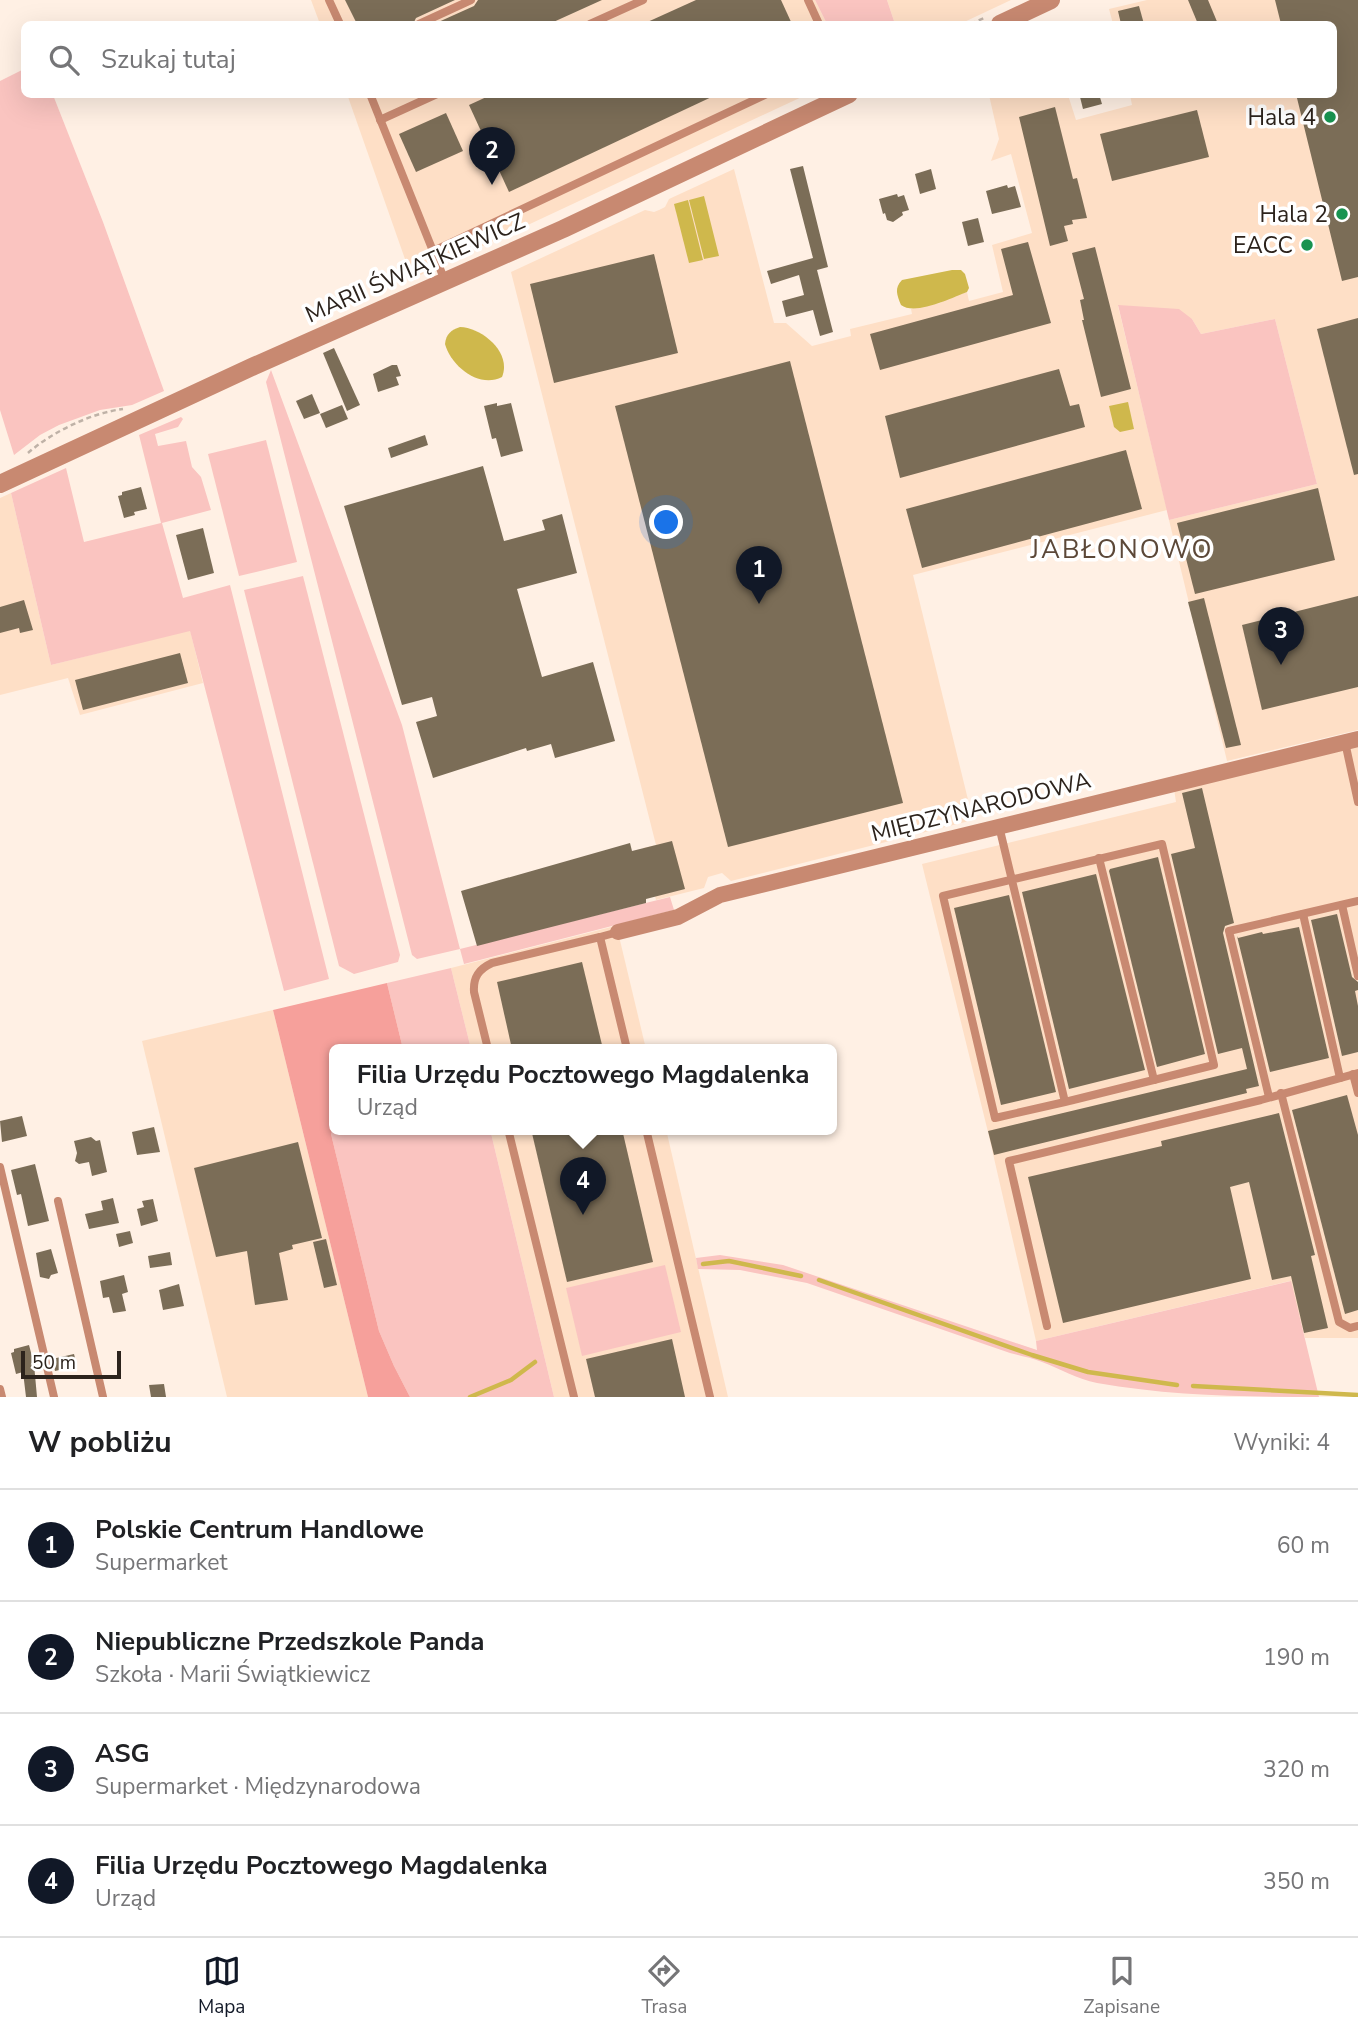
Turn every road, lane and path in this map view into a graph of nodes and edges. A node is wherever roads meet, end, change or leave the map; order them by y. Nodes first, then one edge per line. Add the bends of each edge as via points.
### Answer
1 (330, 0) edge
2 (471, 0) edge
3 (643, 0) edge
4 (808, 0) edge
5 (1051, 0) edge
6 (339, 21) edge
7 (426, 21) edge
8 (597, 21) edge
9 (818, 21) edge
10 (1006, 21) edge
11 (372, 98) edge
12 (428, 98) edge
13 (758, 98) edge
14 (841, 98) edge
15 (380, 120) junction
16 (433, 251) junction
17 (445, 281) junction
18 (0, 484) edge
19 (1351, 740) edge
20 (1358, 802) edge
21 (999, 826) junction
22 (1099, 858) junction
23 (1012, 879) junction
24 (1358, 901) edge
25 (1342, 905) junction
26 (1303, 914) junction
27 (618, 932) joint
28 (600, 937) junction
29 (1358, 976) edge
30 (487, 1044) edge
31 (626, 1044) edge
32 (1356, 1074) edge
33 (1340, 1078) junction
34 (1154, 1080) junction
35 (1281, 1093) junction
36 (1358, 1093) edge
37 (1269, 1097) junction
38 (1065, 1102) junction
39 (509, 1135) edge
40 (647, 1135) edge
41 (0, 1167) edge
42 (58, 1202) dead end
43 (1047, 1326) dead end
44 (1358, 1326) edge
45 (0, 1389) edge
46 (2, 1397) edge
47 (54, 1397) edge
48 (103, 1397) edge
49 (574, 1397) edge
50 (710, 1397) edge

1 - 6 lane
2 - 7 lane
3 - 8 lane
4 - 9 lane
5 - 10 street
11 - 15 lane
12 - 15 lane
13 - 16 lane
14 - 17 street, MARII ŚWIĄTKIEWICZ
15 - 16 lane
16 - 17 lane
17 - 18 street, MARII ŚWIĄTKIEWICZ
19 - 20 lane
19 - 21 street, MIĘDZYNARODOWA
21 - 23 lane
21 - 27 street, MIĘDZYNARODOWA via 720,895 678,917
22 - 23 lane
22 - 34 lane
22 - 34 lane via 1161,844 1214,1065
23 - 38 lane
23 - 38 lane via 943,895 995,1118
24 - 25 lane
25 - 26 lane
25 - 29 lane
26 - 33 lane
26 - 37 lane via 1229,931
27 - 28 lane
28 - 30 lane via 492,963 479,971 473,983
28 - 31 lane
32 - 33 lane
32 - 36 lane
33 - 35 lane
34 - 38 lane
35 - 37 lane
35 - 44 lane via 1339,1322 1350,1328
37 - 43 lane via 1009,1161
39 - 49 lane
40 - 50 lane
41 - 47 lane
42 - 48 lane
45 - 46 lane

